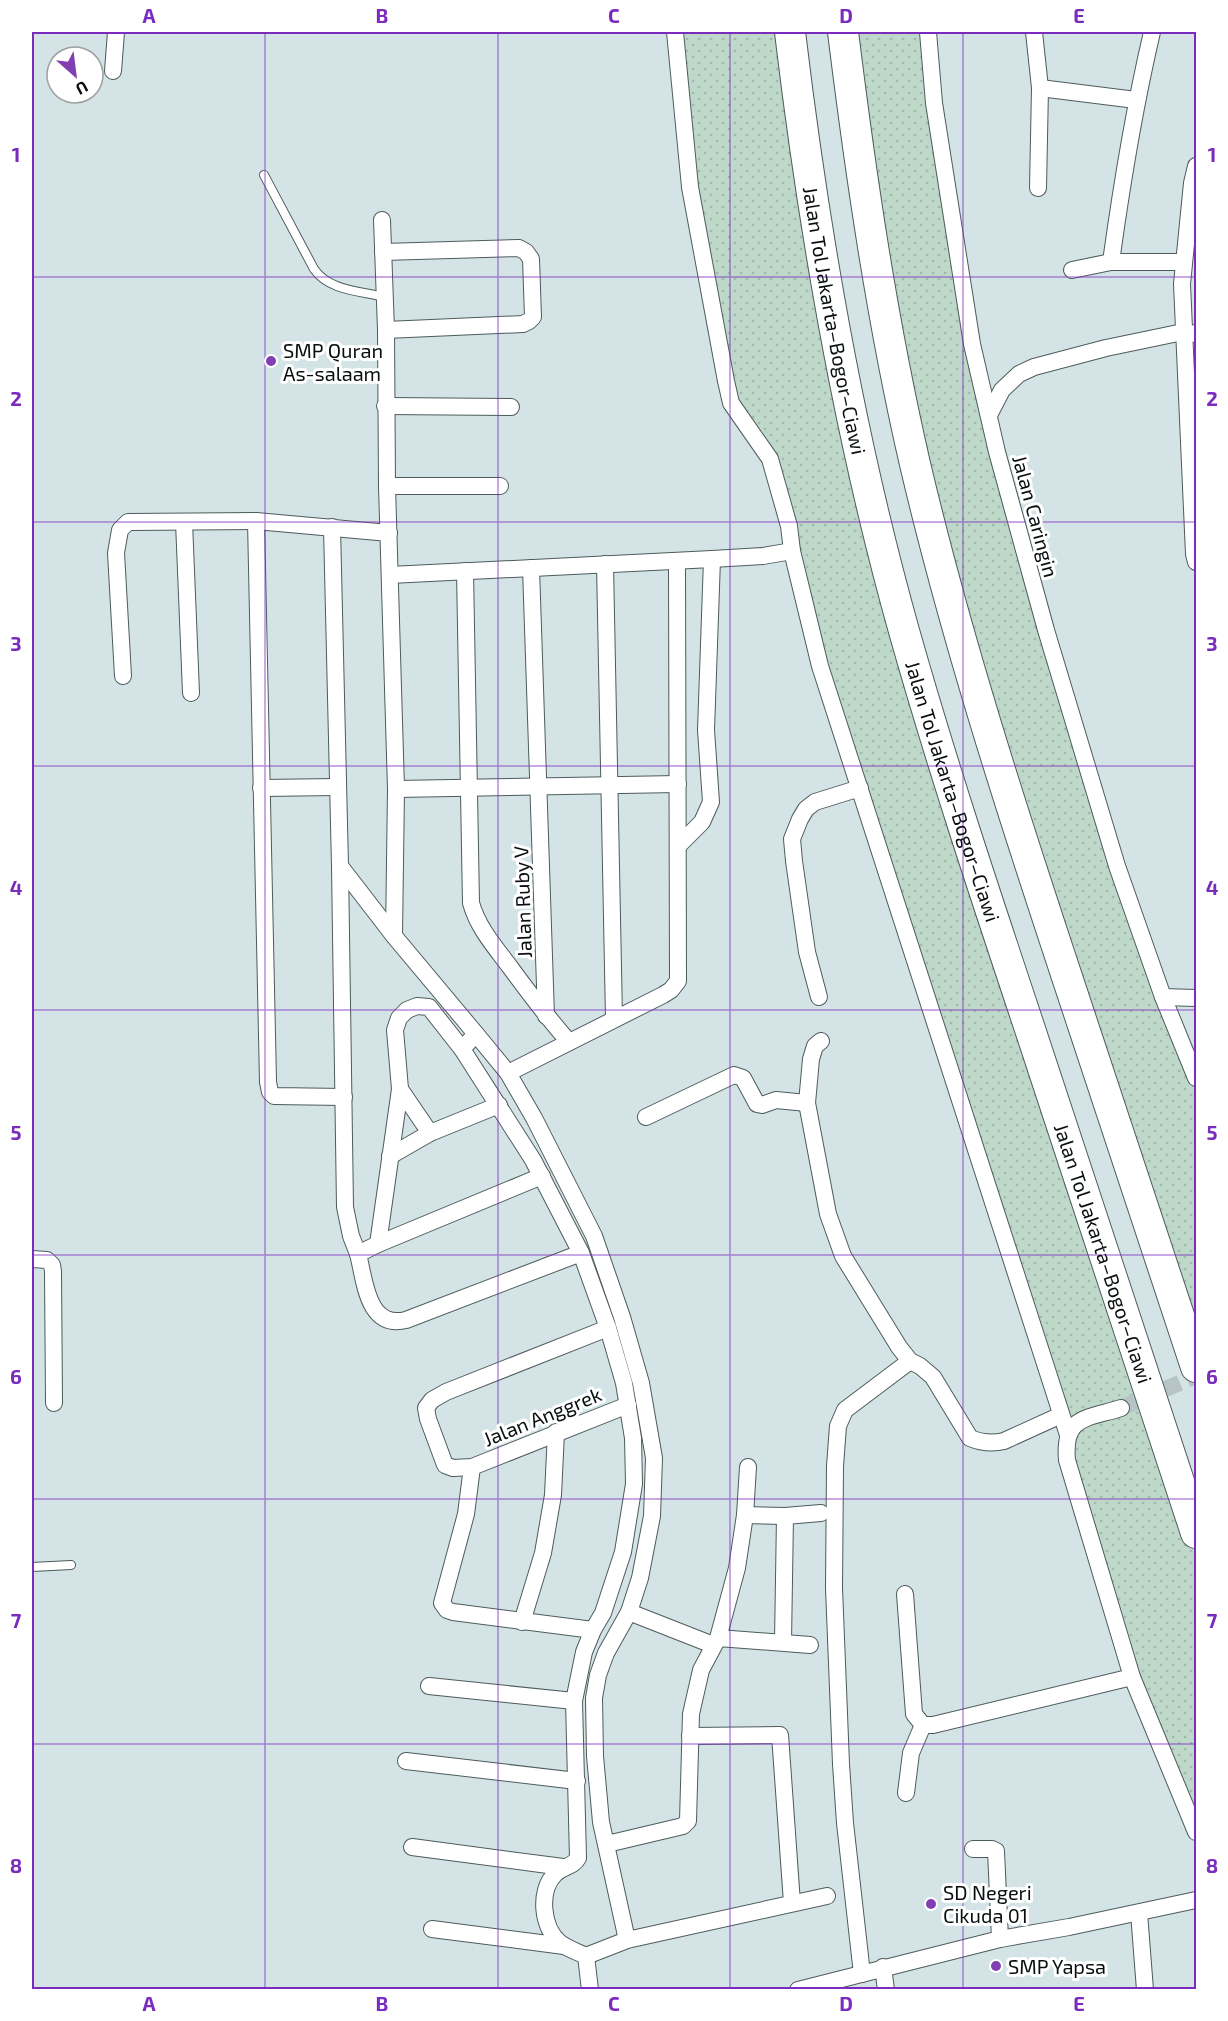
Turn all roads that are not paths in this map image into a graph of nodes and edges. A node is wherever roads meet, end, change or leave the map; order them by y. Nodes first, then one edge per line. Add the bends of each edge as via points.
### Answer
1 (116, 32) edge
2 (675, 32) edge
3 (790, 32) edge
4 (843, 32) edge
5 (928, 32) edge
6 (1034, 32) edge
7 (1152, 32) edge
8 (114, 71) dead end
9 (1040, 88) junction
10 (1136, 100) junction
11 (1197, 166) edge
12 (264, 175) dead end
13 (1038, 188) dead end
14 (382, 220) dead end
15 (383, 252) junction
16 (1112, 262) junction
17 (1182, 262) junction
18 (1072, 270) dead end
19 (384, 297) junction
20 (386, 330) junction
21 (1190, 333) edge
22 (385, 406) junction
23 (512, 407) dead end
24 (989, 415) junction
25 (387, 486) junction
26 (501, 486) dead end
27 (256, 521) junction
28 (184, 522) junction
29 (332, 527) junction
30 (389, 533) junction
31 (792, 551) junction
32 (712, 559) junction
33 (677, 561) junction
34 (1197, 562) edge
35 (605, 564) junction
36 (531, 568) junction
37 (465, 571) junction
38 (390, 575) junction
39 (123, 676) dead end
40 (191, 693) dead end
41 (678, 784) junction
42 (610, 785) junction
43 (539, 786) junction
44 (337, 787) junction
45 (261, 788) junction
46 (469, 788) junction
47 (860, 788) junction
48 (396, 789) junction
49 (679, 844) junction
50 (340, 866) junction
51 (394, 936) junction
52 (819, 997) dead end
53 (1162, 997) junction
54 (1197, 998) edge
55 (546, 1016) junction
56 (614, 1019) junction
57 (476, 1034) junction
58 (821, 1041) dead end
59 (568, 1042) junction
60 (462, 1049) junction
61 (507, 1073) junction
62 (1197, 1078) edge
63 (400, 1089) junction
64 (344, 1096) junction
65 (807, 1103) junction
66 (499, 1105) junction
67 (646, 1117) dead end
68 (430, 1133) junction
69 (390, 1156) junction
70 (542, 1176) junction
71 (378, 1244) junction
72 (581, 1253) junction
73 (358, 1254) junction
74 (32, 1259) edge
75 (608, 1328) junction
76 (910, 1361) junction
77 (1197, 1367) edge
78 (54, 1403) dead end
79 (628, 1405) junction
80 (1121, 1408) tunnel mouth
81 (1061, 1415) junction
82 (556, 1432) junction
83 (1068, 1435) junction
84 (472, 1467) junction
85 (748, 1467) dead end
86 (821, 1513) dead end
87 (745, 1515) junction
88 (785, 1516) junction
89 (1197, 1533) edge
90 (71, 1565) dead end
91 (32, 1567) edge
92 (905, 1594) dead end
93 (629, 1612) junction
94 (522, 1622) junction
95 (593, 1630) junction
96 (716, 1641) junction
97 (783, 1642) junction
98 (810, 1645) dead end
99 (1132, 1677) junction
100 (429, 1686) dead end
101 (574, 1701) junction
102 (923, 1725) junction
103 (690, 1736) junction
104 (406, 1761) dead end
105 (577, 1781) junction
106 (906, 1793) dead end
107 (1197, 1832) edge
108 (606, 1844) junction
109 (412, 1847) dead end
110 (973, 1850) dead end
111 (563, 1867) junction
112 (827, 1896) dead end
113 (1197, 1900) edge
114 (792, 1904) junction
115 (1138, 1913) junction
116 (432, 1929) dead end
117 (1000, 1939) junction
118 (627, 1940) junction
119 (564, 1946) junction
120 (586, 1956) junction
121 (883, 1967) junction
122 (862, 1974) junction
123 (590, 1989) edge
124 (798, 1989) edge
125 (886, 1989) edge
126 (1145, 1989) edge

1 - 8 street
2 - 31 street via 690,188 726,381 731,403 770,459
3 - 89 highway, Jalan Tol Jakarta–Bogor–Ciawi via 802,137 831,314 905,634 985,892
4 - 77 highway via 879,293 915,464 955,622 1030,865
5 - 24 street, Jalan Caringin via 933,93 972,344
6 - 9 street
7 - 10 street
9 - 10 street
9 - 13 street
10 - 16 street
11 - 17 street
12 - 19 lane via 322,280
14 - 15 street
15 - 19 street
15 - 20 street via 519,249 531,259 533,317 523,324
16 - 17 street
16 - 18 street
17 - 21 street
19 - 20 street
20 - 22 street
21 - 24 street via 1106,348 1034,367 1019,374 1002,390
21 - 34 street
22 - 23 street
22 - 25 street
24 - 53 street, Jalan Caringin via 1046,630
25 - 26 street
25 - 30 street
27 - 28 street
27 - 29 street
27 - 45 street
28 - 39 street via 128,522 120,530 116,553
28 - 40 street
29 - 30 street
29 - 44 street
30 - 38 street
31 - 32 street
31 - 47 street via 820,666
32 - 33 street
32 - 49 street via 706,730 711,802 702,822
33 - 35 street
33 - 41 street
35 - 36 street
35 - 42 street
36 - 37 street
36 - 43 street, Jalan Ruby V
37 - 38 street
37 - 46 street
38 - 48 street
41 - 42 street
41 - 49 street
42 - 43 street
42 - 56 street
43 - 46 street
43 - 55 street, Jalan Ruby V
44 - 45 street
44 - 50 street
45 - 64 street via 270,1092 274,1096
46 - 48 street
46 - 55 street via 471,903 476,920
47 - 52 street via 815,802 806,809 792,839 807,952
47 - 81 street
48 - 51 street
49 - 56 street via 678,981 663,995
50 - 51 street
50 - 64 street
51 - 57 street
53 - 54 street
53 - 62 street, Jalan Caringin
55 - 59 street
56 - 59 street
57 - 60 street
57 - 61 street
58 - 65 street via 811,1059
59 - 61 street
60 - 63 street via 429,1007 407,1010 395,1030
60 - 66 street
61 - 93 street via 594,1236 641,1383 654,1458 654,1488 640,1578
63 - 68 street
63 - 69 street
64 - 73 street via 345,1207
65 - 67 street via 776,1100 757,1104 743,1078 734,1075
65 - 76 street via 828,1214 843,1256
66 - 68 street
66 - 70 street
68 - 69 street
69 - 71 street
70 - 71 street
70 - 72 street
71 - 73 street
72 - 73 street via 397,1322 380,1317 374,1309
72 - 75 street
74 - 78 street via 47,1260 53,1271
75 - 79 street
75 - 84 street via 432,1400 426,1408 428,1419 445,1465
76 - 81 street via 933,1377 970,1438 978,1442 1004,1441
76 - 122 street via 845,1410 838,1426 834,1588 841,1764
79 - 82 street, Jalan Anggrek
79 - 95 street via 634,1484 627,1529 603,1613
80 - 83 street via 1079,1421
81 - 83 street
82 - 84 street, Jalan Anggrek
82 - 94 street via 553,1495 543,1553
83 - 99 street via 1067,1460
84 - 94 street via 466,1514 442,1603 453,1612
85 - 87 street
86 - 88 street
87 - 88 street
87 - 96 street via 737,1568
88 - 97 street
90 - 91 lane
92 - 102 street via 914,1714
93 - 96 street
93 - 108 street via 606,1653 594,1698 596,1767
94 - 95 street
95 - 101 street via 584,1652
96 - 97 street
96 - 103 street via 701,1670
97 - 98 street
99 - 102 street
99 - 107 street
100 - 101 street
101 - 105 street
102 - 106 street via 911,1753
103 - 108 street via 688,1821 683,1826
103 - 114 street via 780,1735
104 - 105 street
105 - 111 street via 578,1858
108 - 118 street
109 - 111 street
110 - 117 street via 996,1851
111 - 119 street via 548,1883 545,1909 550,1930
112 - 114 street
113 - 115 street
114 - 118 street
115 - 117 street
115 - 126 street
116 - 119 street
117 - 121 street
118 - 120 street
119 - 120 street
120 - 123 street
121 - 122 street
121 - 125 street
122 - 124 street

